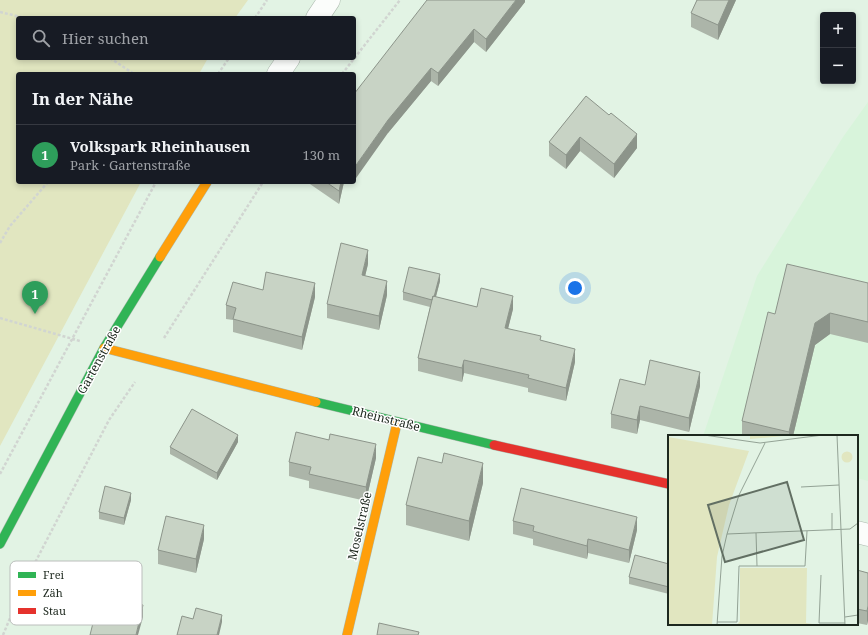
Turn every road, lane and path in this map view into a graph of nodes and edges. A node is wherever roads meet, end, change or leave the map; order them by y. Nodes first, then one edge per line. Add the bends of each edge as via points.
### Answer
1 (268, 0) edge
2 (329, 0) edge
3 (400, 0) edge
4 (0, 12) edge
5 (17, 16) edge
6 (257, 16) edge
7 (318, 16) edge
8 (356, 56) edge
9 (113, 60) edge
10 (228, 60) edge
11 (288, 60) edge
12 (353, 60) edge
13 (131, 72) edge
14 (219, 72) edge
15 (279, 72) edge
16 (344, 72) edge
17 (46, 184) edge
18 (155, 184) edge
19 (206, 184) edge
20 (262, 184) edge
21 (0, 244) edge
22 (0, 318) edge
23 (72, 339) junction
24 (104, 348) junction
25 (150, 360) junction
26 (397, 423) junction
27 (0, 474) edge
28 (668, 484) edge
29 (858, 532) edge
30 (868, 535) edge
31 (0, 544) edge
32 (36, 561) edge
33 (10, 618) edge
34 (3, 635) edge
35 (347, 635) edge

1 - 6 path
2 - 7 street
3 - 8 path
4 - 5 path
9 - 13 path
10 - 14 path
11 - 15 street
12 - 16 path
17 - 21 path via 10,226
18 - 23 path
19 - 24 street, Gartenstraße
20 - 25 path
22 - 23 path
23 - 24 path
23 - 27 path
24 - 25 street, Rheinstraße
24 - 31 street, Gartenstraße
25 - 26 street, Rheinstraße
25 - 32 path via 109,420
26 - 28 street, Rheinstraße
26 - 35 street, Moselstraße
29 - 30 street
33 - 34 path

